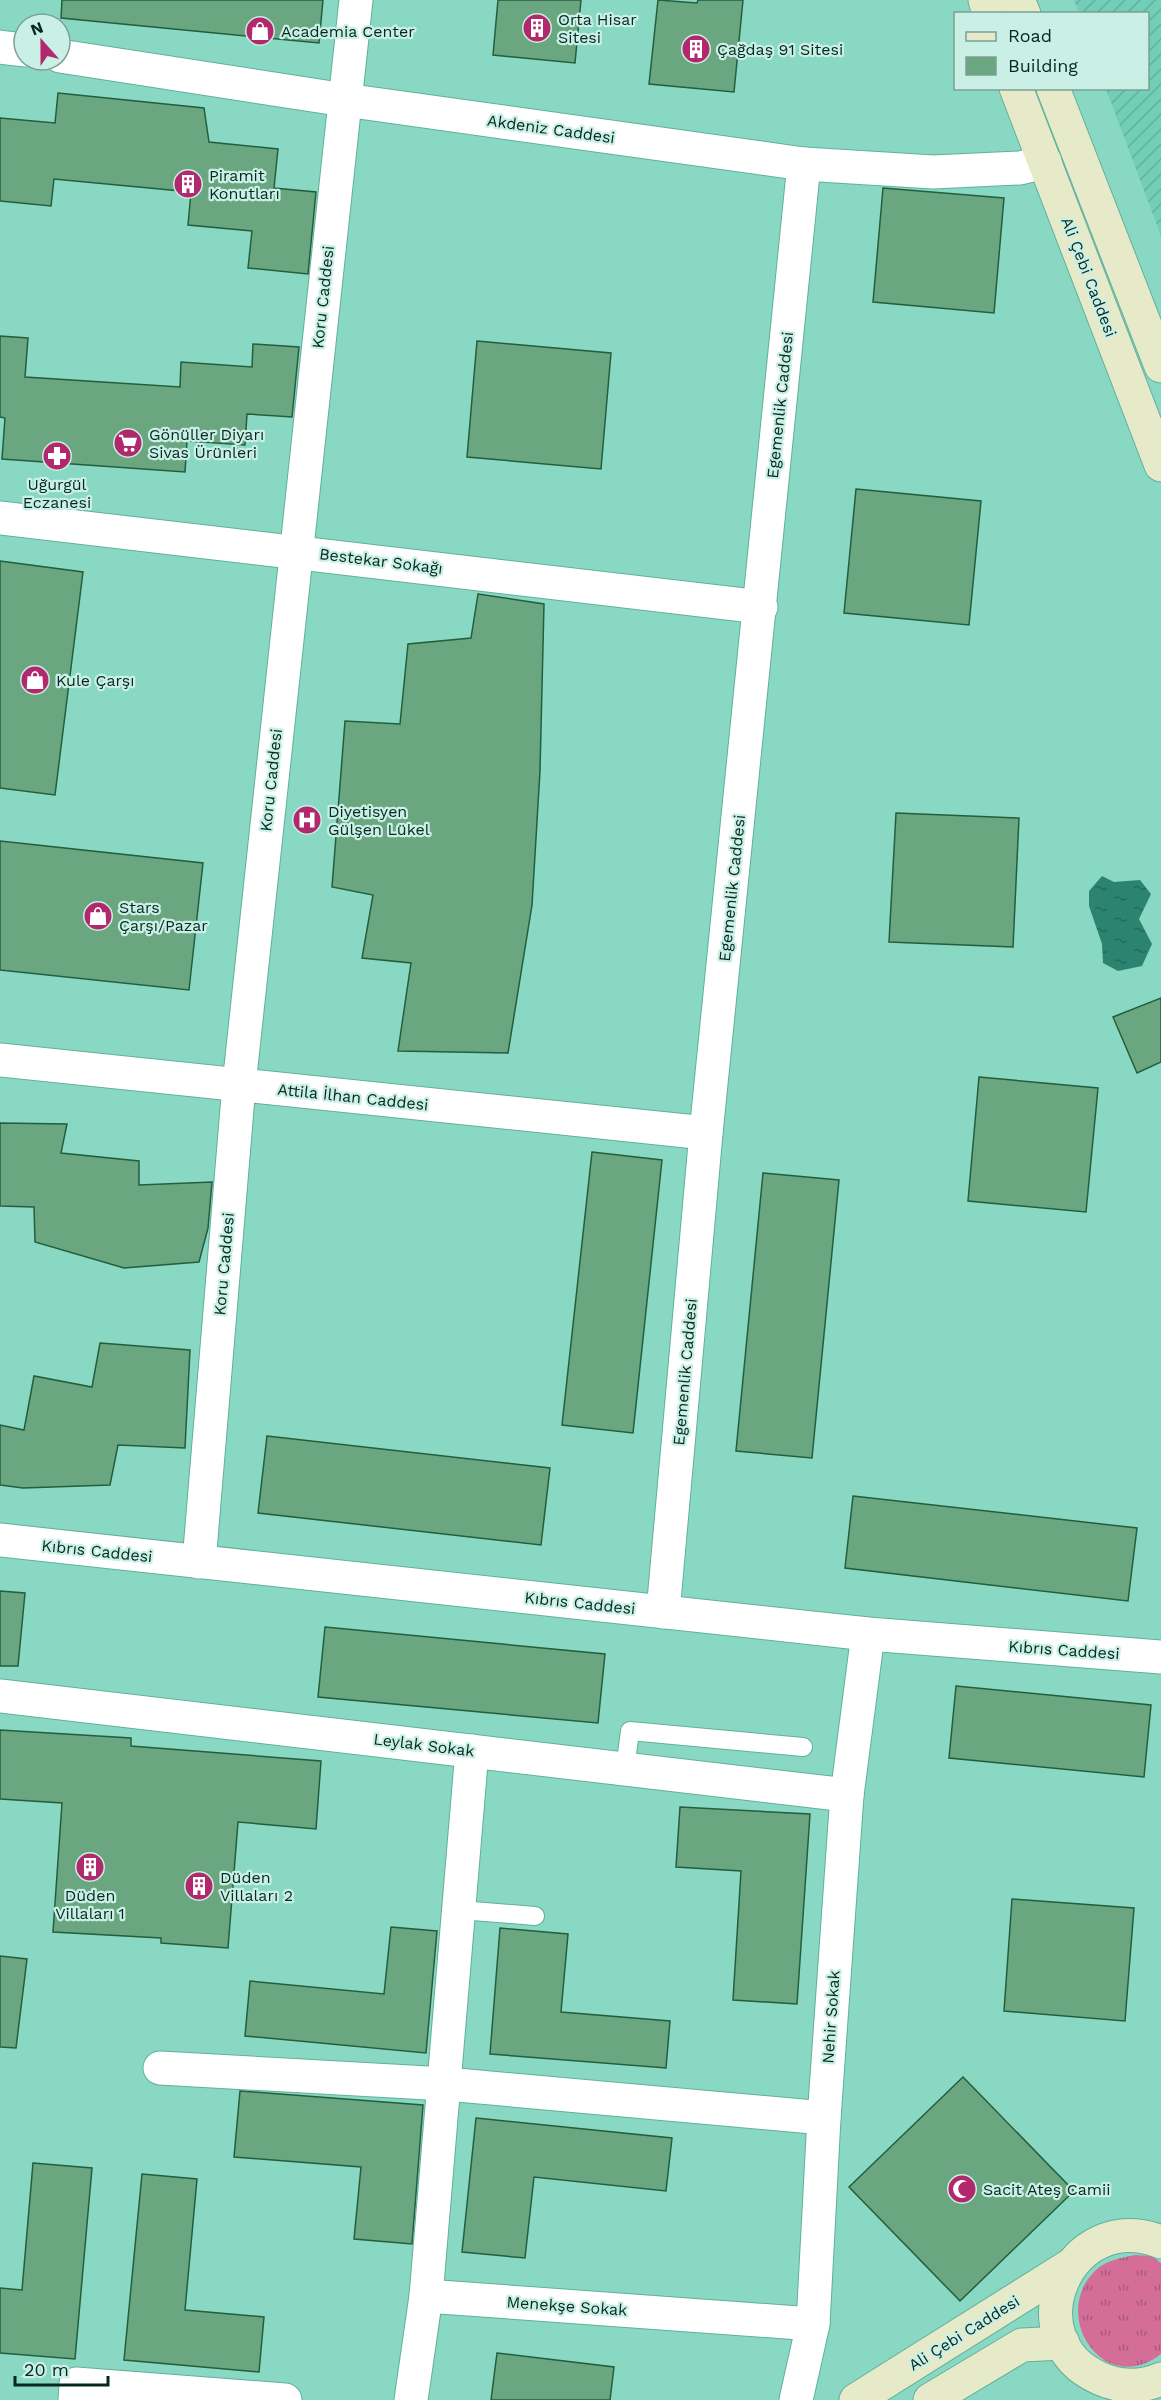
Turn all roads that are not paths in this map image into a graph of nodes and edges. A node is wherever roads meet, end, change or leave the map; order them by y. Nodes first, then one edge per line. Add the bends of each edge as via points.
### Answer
1 (356, 0) edge
2 (72, 58) edge
3 (1017, 90) edge
4 (1054, 90) edge
5 (345, 100) junction
6 (1045, 162) junction
7 (804, 164) junction
8 (1161, 366) edge
9 (1161, 465) edge
10 (0, 518) edge
11 (295, 550) junction
12 (761, 607) junction
13 (0, 1060) edge
14 (239, 1085) junction
15 (706, 1133) junction
16 (0, 1540) edge
17 (199, 1562) junction
18 (663, 1612) junction
19 (868, 1634) junction
20 (1161, 1657) edge
21 (0, 1696) edge
22 (803, 1747) dead end
23 (472, 1751) junction
24 (625, 1769) junction
25 (847, 1795) junction
26 (460, 1910) junction
27 (535, 1916) dead end
28 (160, 2068) dead end
29 (446, 2084) junction
30 (824, 2118) junction
31 (1161, 2214) edge
32 (1127, 2235) junction
33 (1161, 2242) edge
34 (1071, 2265) junction
35 (426, 2296) junction
36 (813, 2324) junction
37 (1074, 2371) edge
38 (1161, 2379) edge
39 (75, 2400) edge
40 (285, 2400) edge
41 (411, 2400) edge
42 (796, 2400) edge
43 (856, 2400) edge
44 (930, 2400) edge

1 - 5 street, Koru Caddesi
2 - 5 street, Akdeniz Caddesi
3 - 6 main road, Ali Çebi Caddesi
4 - 8 main road
5 - 7 street, Akdeniz Caddesi
5 - 11 street, Koru Caddesi
6 - 7 street, Akdeniz Caddesi via 1020,168 933,172
6 - 9 main road, Ali Çebi Caddesi
7 - 12 street, Egemenlik Caddesi
10 - 11 street, Bestekar Sokağı
11 - 12 street, Bestekar Sokağı
11 - 14 street, Koru Caddesi
12 - 15 street, Egemenlik Caddesi
13 - 14 street, Attila İlhan Caddesi
14 - 15 street, Attila İlhan Caddesi
14 - 17 street, Koru Caddesi
15 - 18 street, Egemenlik Caddesi
16 - 17 street, Kıbrıs Caddesi
17 - 18 street, Kıbrıs Caddesi
18 - 19 street, Kıbrıs Caddesi
19 - 20 street, Kıbrıs Caddesi
19 - 25 street, Nehir Sokak
21 - 23 street, Leylak Sokak
22 - 24 lane via 630,1731
23 - 24 street, Leylak Sokak
23 - 26 street
24 - 25 street, Leylak Sokak
25 - 30 street, Nehir Sokak
26 - 27 lane
26 - 29 street
28 - 29 street
29 - 30 street
29 - 35 street
30 - 36 street, Nehir Sokak
31 - 32 main road
32 - 33 main road
32 - 34 main road via 1094,2245
34 - 37 main road via 1059,2288 1055,2312
34 - 43 main road, Ali Çebi Caddesi
35 - 36 street, Menekşe Sokak
35 - 41 street
36 - 42 street, Nehir Sokak
37 - 38 main road via 1131,2386
37 - 44 main road via 1022,2345
39 - 40 street via 76,2384

